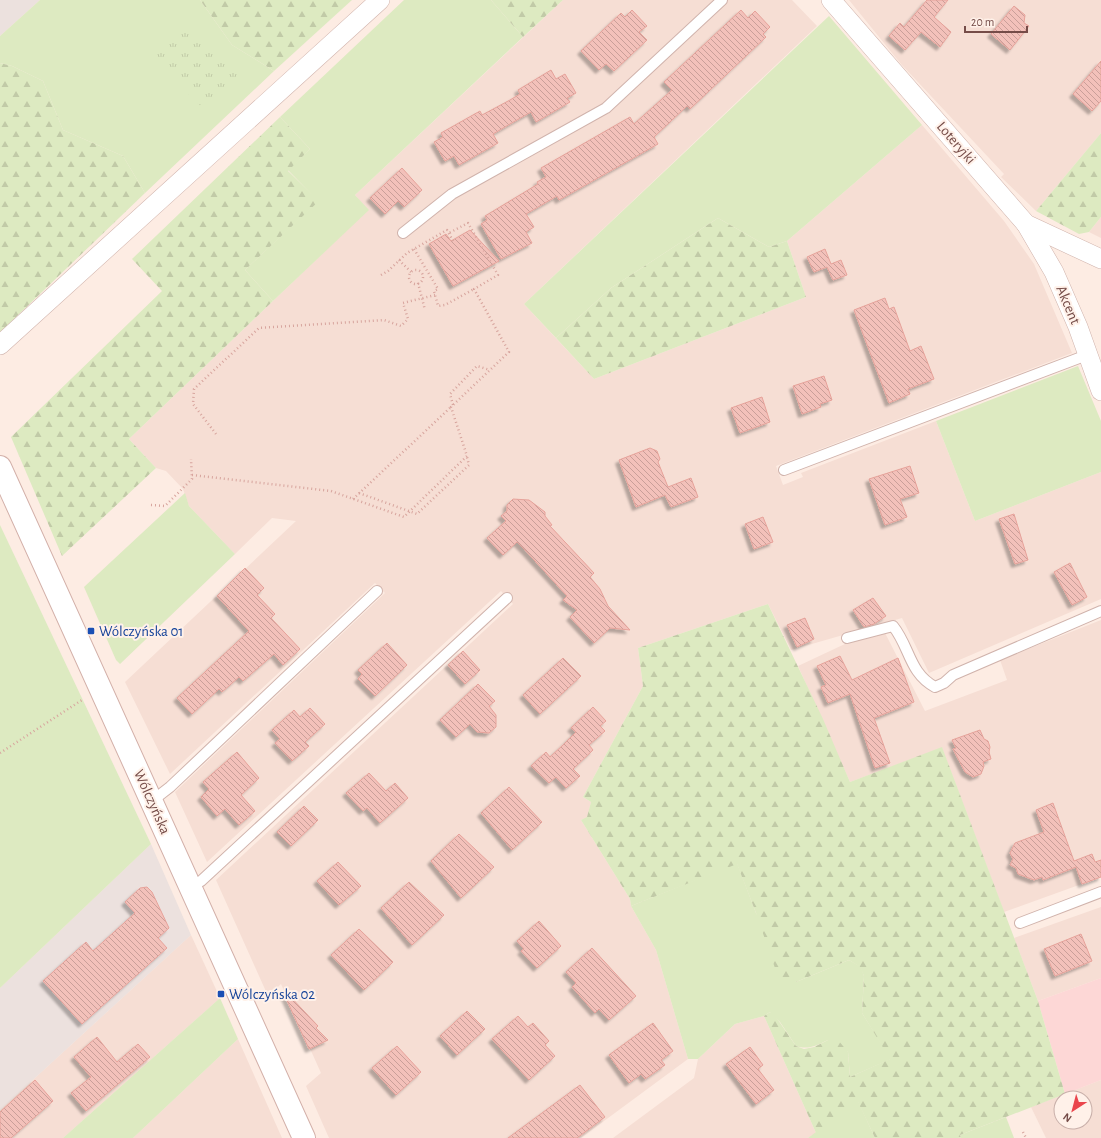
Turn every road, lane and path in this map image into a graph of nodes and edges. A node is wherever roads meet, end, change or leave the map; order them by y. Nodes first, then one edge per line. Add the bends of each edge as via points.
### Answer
1 (380, 0) edge
2 (722, 0) edge
3 (831, 0) edge
4 (1026, 224) junction
5 (403, 233) dead end
6 (449, 233) junction
7 (454, 243) dead end
8 (414, 249) junction
9 (1101, 259) edge
10 (399, 260) junction
11 (411, 272) junction
12 (381, 275) dead end
13 (418, 283) junction
14 (474, 289) junction
15 (435, 295) junction
16 (422, 298) junction
17 (425, 310) dead end
18 (0, 345) edge
19 (1087, 355) junction
20 (491, 370) junction
21 (1101, 391) edge
22 (452, 406) junction
23 (216, 434) dead end
24 (467, 456) junction
25 (191, 459) dead end
26 (0, 466) edge
27 (784, 470) dead end
28 (192, 475) junction
29 (359, 493) junction
30 (353, 499) junction
31 (151, 505) dead end
32 (409, 512) junction
33 (377, 591) dead end
34 (507, 598) dead end
35 (1101, 611) edge
36 (847, 638) dead end
37 (100, 687) junction
38 (0, 753) edge
39 (152, 800) junction
40 (191, 887) junction
41 (1101, 892) edge
42 (1020, 924) dead end
43 (1023, 1132) dead end
44 (304, 1138) edge
45 (1026, 1138) edge

1 - 18 street
2 - 5 lane via 606,108 452,194
3 - 4 street, Loteryjki
4 - 9 street, Loteryjki
4 - 19 street, Akcent via 1054,272
6 - 7 path
6 - 8 path via 447,230
6 - 14 path via 468,223 498,275
8 - 10 path
8 - 15 path via 438,289 434,291
10 - 11 path
10 - 12 path
11 - 13 path via 409,280
11 - 13 path via 417,270 421,273 422,279
13 - 16 path
14 - 15 path via 445,305 438,306
14 - 20 path via 509,352
15 - 16 path
16 - 17 path
16 - 23 path via 403,303 408,319 401,326 384,320 259,328 194,389 193,404
19 - 21 street, Akcent
19 - 27 lane
20 - 22 path
20 - 22 path via 477,366 450,394
22 - 24 path
22 - 29 path
24 - 32 path
24 - 32 path via 469,465 417,514
25 - 28 path
26 - 37 street, Wólczyńska
28 - 30 path via 331,491
28 - 31 path via 192,479 164,506
29 - 30 path
29 - 32 path
30 - 32 path via 404,517
33 - 39 lane
34 - 40 lane via 201,881
35 - 36 lane via 953,675 935,687 924,681 917,671 893,626
37 - 38 path
37 - 39 street, Wólczyńska
39 - 40 street, Wólczyńska
40 - 44 street, Wólczyńska
41 - 42 lane
43 - 45 path

